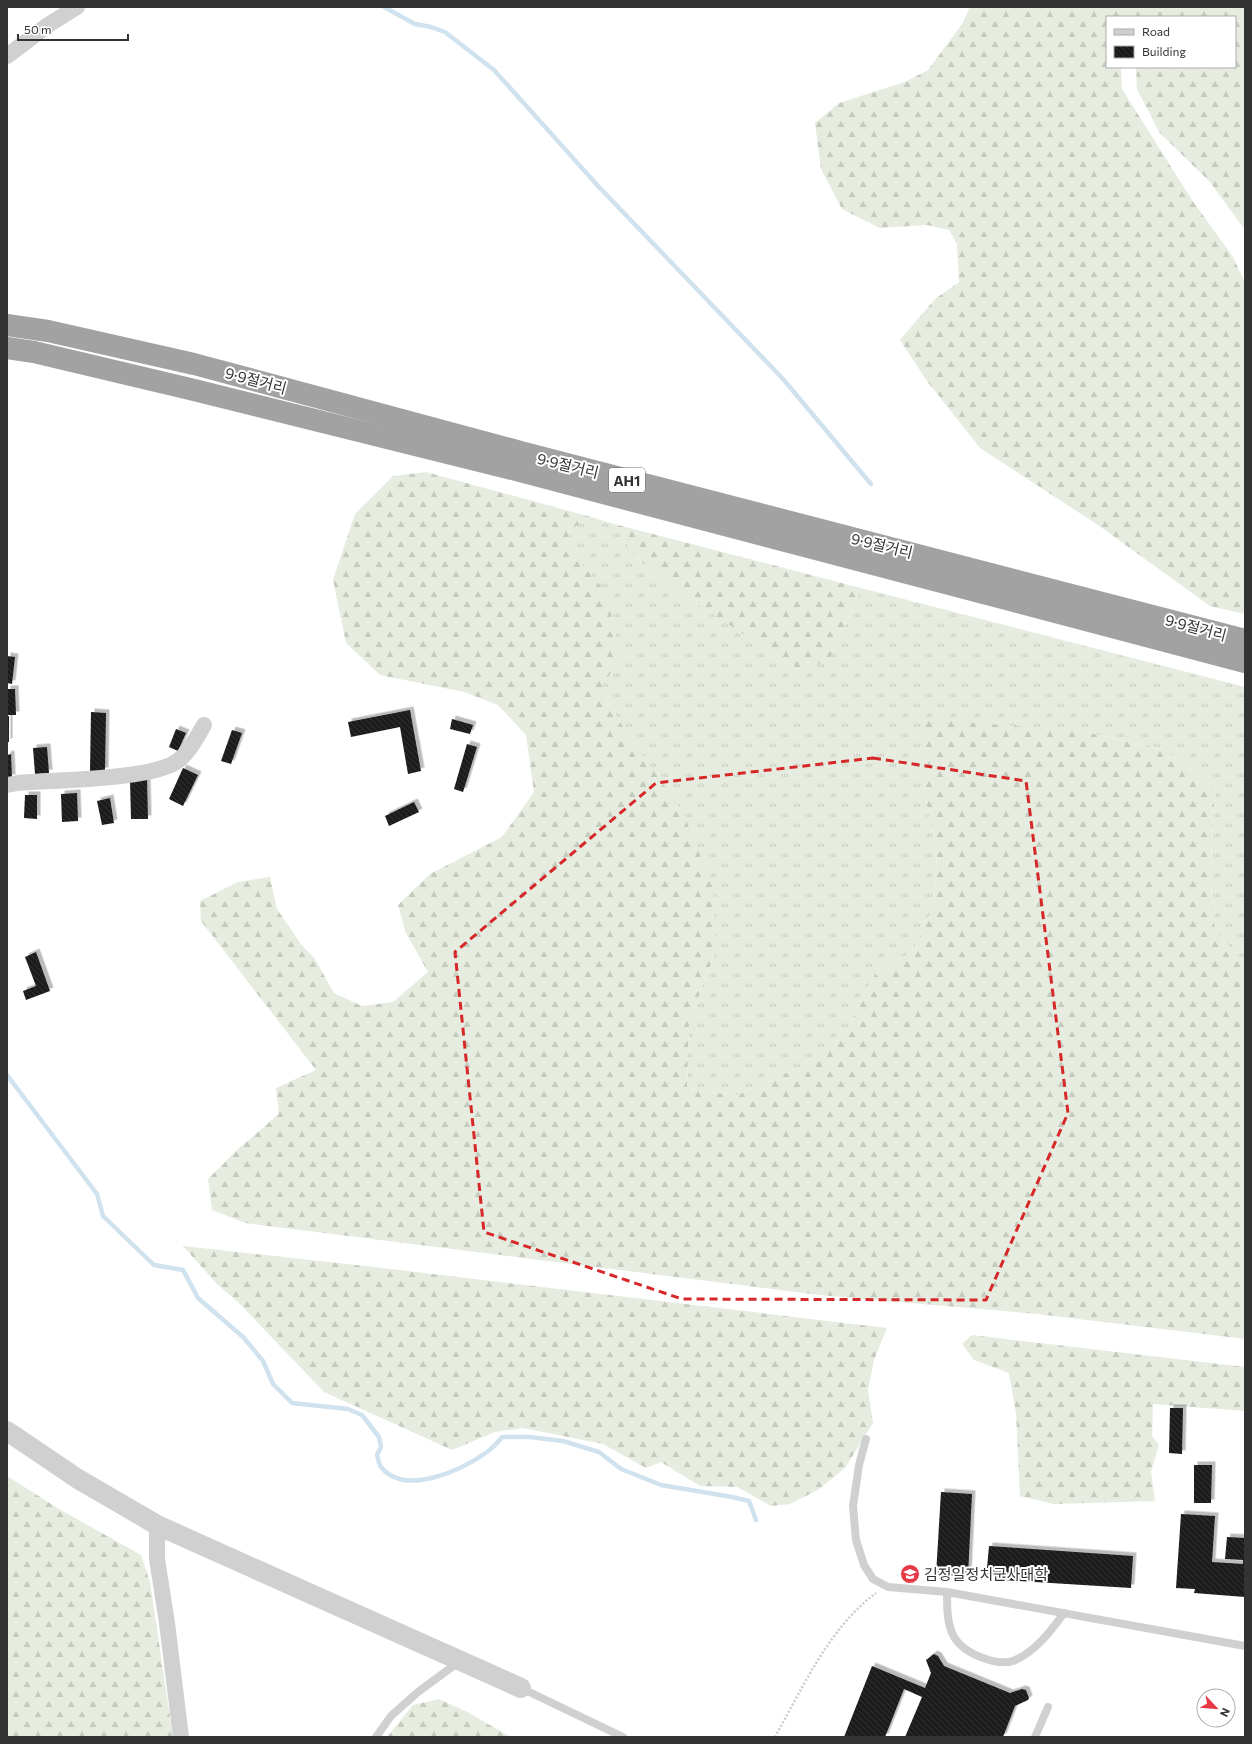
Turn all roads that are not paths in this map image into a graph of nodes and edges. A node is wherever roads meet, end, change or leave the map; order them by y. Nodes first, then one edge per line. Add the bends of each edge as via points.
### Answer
1 (77, 7) edge
2 (7, 56) edge
3 (7, 325) edge
4 (7, 348) edge
5 (1245, 640) edge
6 (1245, 662) edge
7 (204, 725) dead end
8 (7, 785) edge
9 (7, 1431) edge
10 (866, 1439) dead end
11 (157, 1525) junction
12 (947, 1592) junction
13 (1064, 1613) junction
14 (1245, 1646) edge
15 (461, 1661) junction
16 (521, 1688) joint
17 (1048, 1708) dead end
18 (181, 1737) edge
19 (376, 1737) edge
20 (623, 1737) edge
21 (1035, 1737) edge

1 - 2 street
3 - 5 highway, 9·9절거리 / AH1 via 48,331 194,364 521,452
4 - 6 highway, 9·9절거리 / AH1 via 182,387 508,468
7 - 8 street via 192,746 179,761 163,769 125,776
9 - 11 street via 78,1479
10 - 12 lane via 852,1506 856,1540 864,1565 873,1579 888,1587
11 - 15 street
11 - 18 street via 157,1559
12 - 13 lane
12 - 13 lane via 947,1617 957,1641 968,1651 993,1661 1005,1663 1025,1654 1051,1631
13 - 14 lane
15 - 16 street
15 - 19 lane via 418,1692 391,1716
16 - 20 lane
17 - 21 lane

